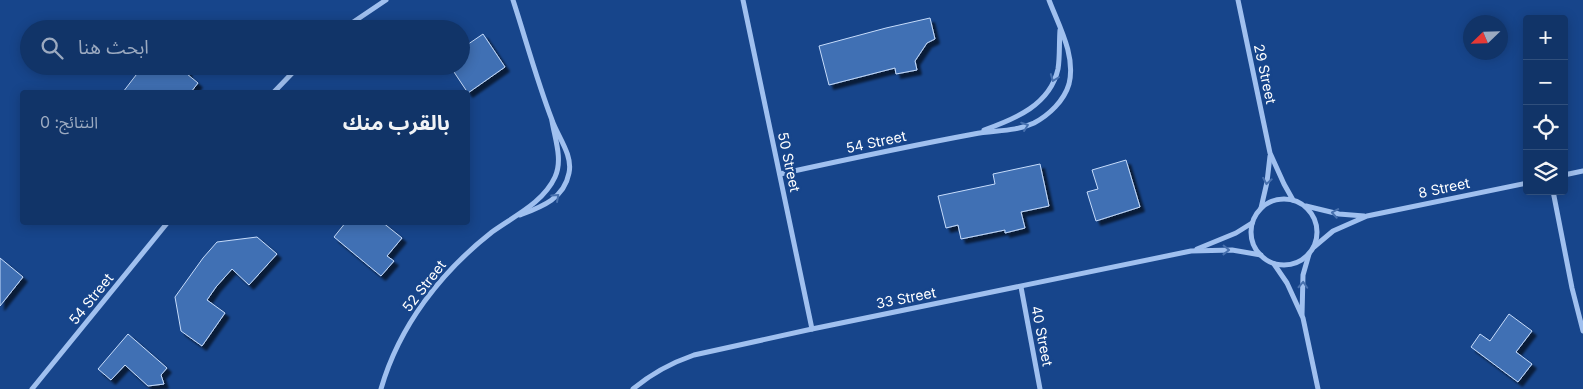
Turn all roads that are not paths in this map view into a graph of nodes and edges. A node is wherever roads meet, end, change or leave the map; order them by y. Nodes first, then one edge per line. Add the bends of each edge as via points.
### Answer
1 (386, 0) edge
2 (513, 0) edge
3 (743, 0) edge
4 (1049, 0) edge
5 (1238, 0) edge
6 (356, 20) edge
7 (1060, 30) junction
8 (289, 75) edge
9 (276, 90) edge
10 (552, 121) junction
11 (977, 133) junction
12 (1270, 153) junction
13 (1583, 171) edge
14 (780, 174) junction
15 (1568, 174) edge
16 (1523, 184) edge
17 (1554, 195) edge
18 (1293, 200) junction
19 (1303, 205) junction
20 (1261, 208) junction
21 (1366, 216) junction
22 (512, 218) junction
23 (1252, 223) junction
24 (166, 225) edge
25 (1314, 247) junction
26 (1191, 251) junction
27 (1309, 253) junction
28 (1261, 255) junction
29 (1274, 264) junction
30 (1021, 287) junction
31 (1302, 318) junction
32 (812, 329) junction
33 (1583, 331) edge
34 (32, 389) edge
35 (381, 389) edge
36 (633, 389) edge
37 (1040, 389) edge
38 (1318, 389) edge

1 - 6 street
2 - 10 street, 52 Street
3 - 14 street, 50 Street
4 - 7 street, 54 Street
5 - 12 street, 29 Street
7 -> 11 street, 54 Street via 1058,67 1046,94 1023,114
11 -> 7 street, 54 Street via 1023,127 1045,116 1060,101 1069,84 1070,74 1068,51
8 - 9 street
10 - 22 street, 52 Street via 558,156 555,176 544,194
22 -> 10 street, 52 Street via 539,208 564,189 569,176 569,157
11 - 14 street, 54 Street
12 - 18 street, 29 Street
12 -> 20 street, 29 Street
13 - 15 street
14 - 32 street, 50 Street
16 - 21 street, 8 Street
17 - 33 street
18 - 19 street
18 - 20 street via 1269,202
21 -> 19 street, 8 Street via 1339,214
19 - 25 street via 1315,220
20 - 23 street
21 - 25 street, 8 Street via 1333,231
22 - 35 street, 52 Street via 474,247 441,279 398,343
23 - 26 street, 33 Street
23 - 28 street via 1252,240
24 - 34 street, 54 Street
25 - 27 street
26 -> 28 street, 33 Street via 1232,250
26 - 30 street, 33 Street
27 - 29 street via 1292,264
31 -> 27 street via 1303,275
28 - 29 street
29 - 31 street via 1287,283
30 - 32 street, 33 Street
30 - 37 street, 40 Street
31 - 38 street
32 - 36 street, 33 Street via 676,361

